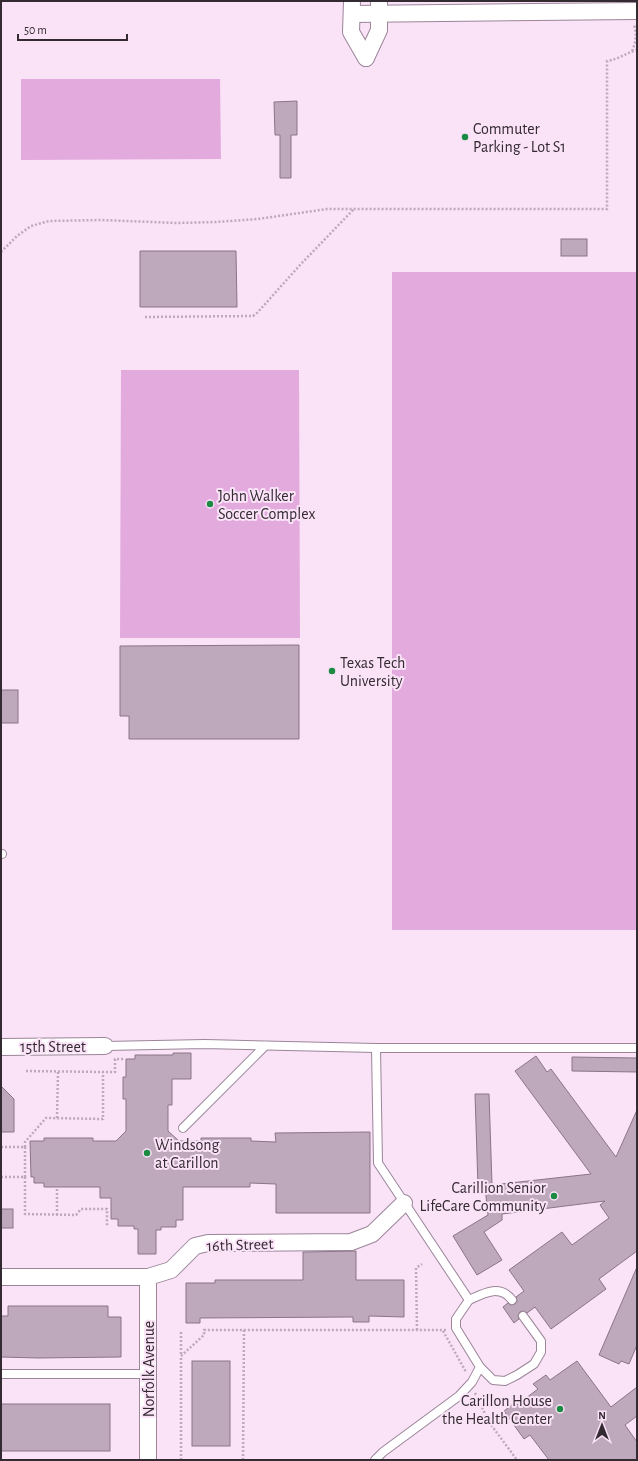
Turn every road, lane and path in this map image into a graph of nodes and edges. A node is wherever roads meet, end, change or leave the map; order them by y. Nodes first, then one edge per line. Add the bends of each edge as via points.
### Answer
1 (352, 7) edge
2 (379, 7) edge
3 (635, 16) edge
4 (637, 50) edge
5 (632, 51) junction
6 (354, 209) junction
7 (1, 252) edge
8 (145, 317) dead end
9 (105, 1046) joint
10 (265, 1046) junction
11 (1, 1047) edge
12 (376, 1048) junction
13 (637, 1048) edge
14 (124, 1059) dead end
15 (26, 1071) dead end
16 (58, 1072) junction
17 (103, 1072) junction
18 (57, 1118) junction
19 (183, 1128) dead end
20 (25, 1146) junction
21 (1, 1147) edge
22 (1, 1177) edge
23 (25, 1177) junction
24 (57, 1188) dead end
25 (404, 1202) junction
26 (57, 1215) junction
27 (107, 1226) dead end
28 (422, 1264) dead end
29 (1, 1277) edge
30 (148, 1277) junction
31 (469, 1300) junction
32 (512, 1300) dead end
33 (523, 1316) dead end
34 (244, 1330) junction
35 (416, 1330) junction
36 (443, 1330) junction
37 (447, 1330) dead end
38 (180, 1332) dead end
39 (181, 1356) junction
40 (480, 1367) junction
41 (466, 1372) dead end
42 (1, 1374) edge
43 (148, 1374) junction
44 (474, 1391) dead end
45 (148, 1460) edge
46 (181, 1460) edge
47 (243, 1460) edge
48 (375, 1460) edge
49 (517, 1460) edge

1 - 2 street
1 - 2 street via 351,32 366,58 379,30
2 - 3 street
3 - 5 path via 636,44
4 - 5 path
5 - 6 path via 607,61 608,210
6 - 7 path via 318,210 216,222 49,221 31,226
6 - 8 path via 300,264 257,314
9 - 10 lane
9 - 11 street, 15th Street
10 - 12 lane
10 - 19 lane
12 - 13 lane
12 - 25 lane via 378,1163
14 - 17 path via 115,1059 115,1072
15 - 16 path
16 - 17 path
16 - 18 path
17 - 18 path via 103,1119
18 - 20 path via 46,1118 25,1142
20 - 21 path
20 - 23 path
22 - 23 path
23 - 26 path via 25,1214
24 - 26 path
25 - 30 street, 16th Street via 372,1234 351,1242 208,1243 195,1246 171,1270
25 - 31 lane
26 - 27 path via 76,1215 81,1209 107,1209
28 - 35 path via 416,1268
29 - 30 street, 16th Street
30 - 43 street, Norfolk Avenue
31 - 32 lane via 498,1290
31 - 40 lane via 456,1319 456,1328
33 - 40 lane via 540,1341 541,1352 534,1364 505,1381 493,1380
34 - 35 path
34 - 39 path via 204,1330 204,1335
34 - 47 path
35 - 36 path
36 - 37 path
36 - 41 path
38 - 39 path
39 - 46 path
40 - 48 lane via 472,1382 459,1396
42 - 43 lane
43 - 45 street, Norfolk Avenue
44 - 49 path via 489,1422

